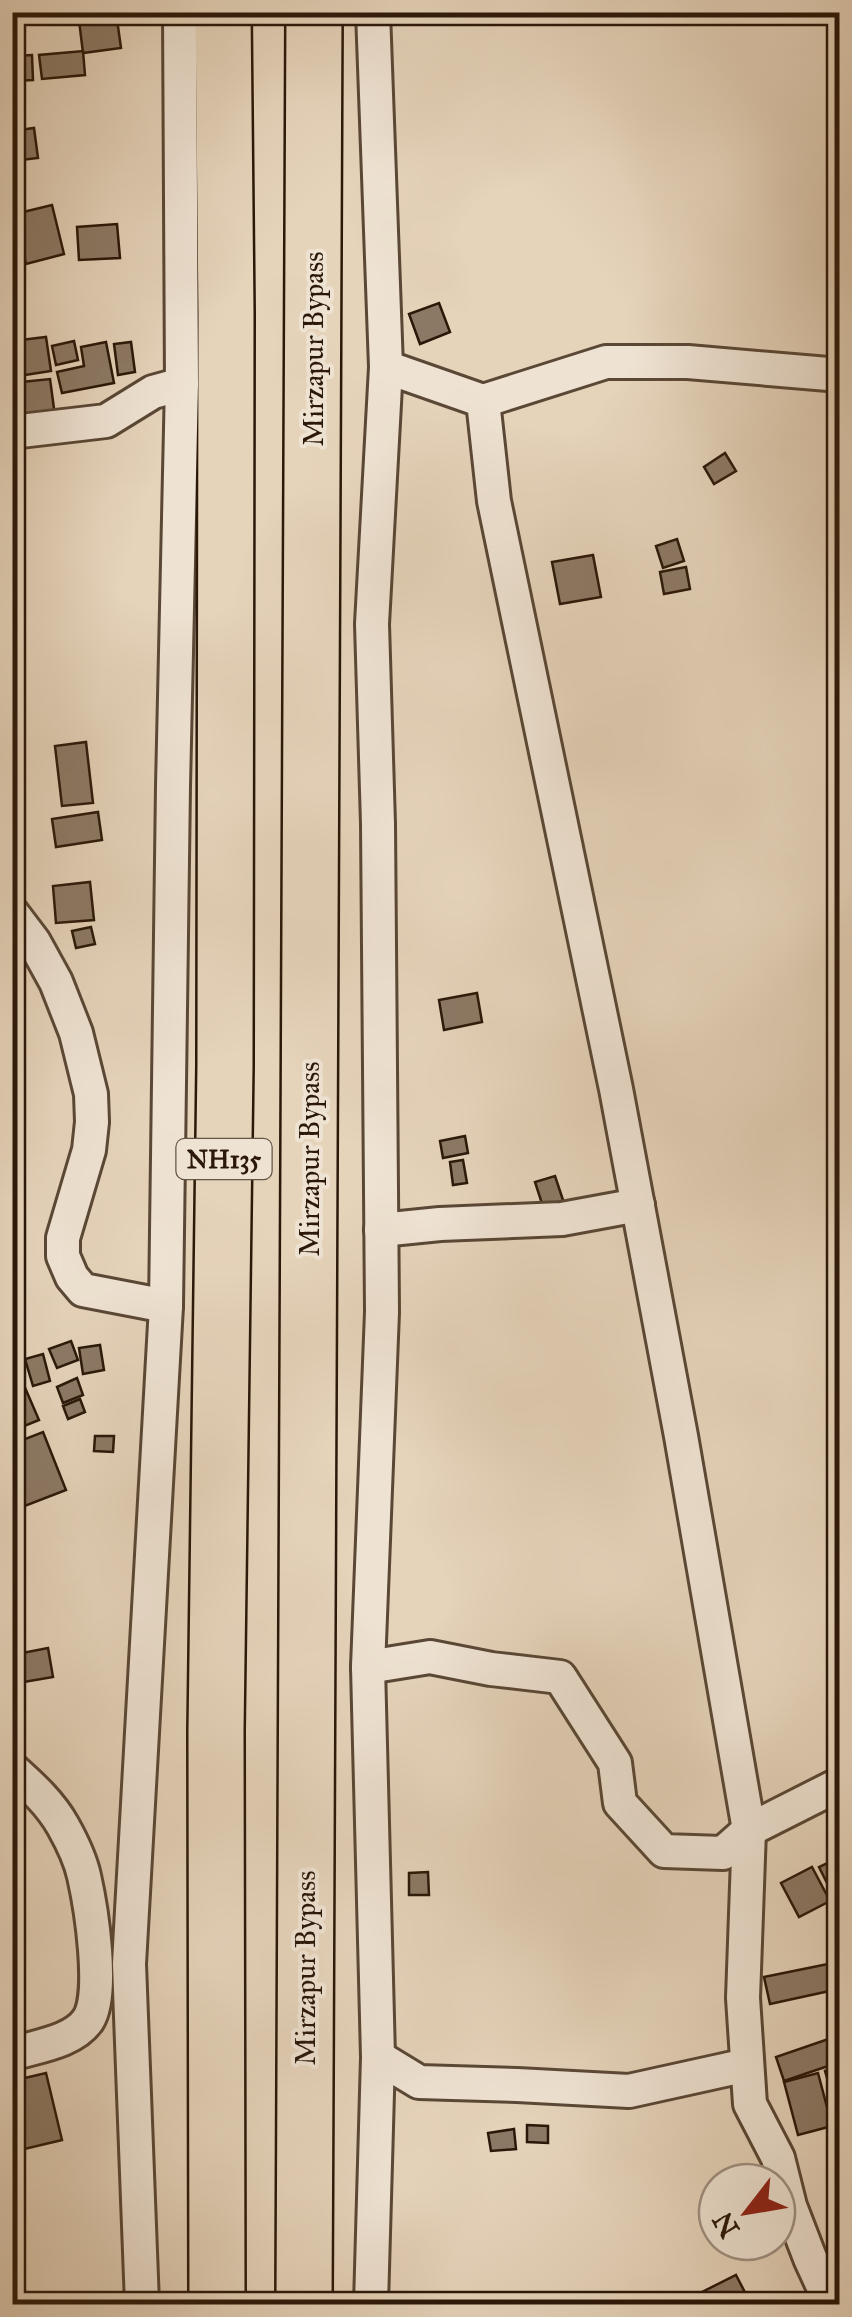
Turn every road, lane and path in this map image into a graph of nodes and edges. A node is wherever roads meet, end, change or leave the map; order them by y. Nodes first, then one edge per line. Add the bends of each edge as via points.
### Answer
1 (180, 12) edge
2 (223, 12) edge
3 (314, 12) edge
4 (373, 12) edge
5 (386, 367) junction
6 (840, 375) edge
7 (182, 384) junction
8 (483, 401) junction
9 (12, 432) edge
10 (12, 913) edge
11 (638, 1205) junction
12 (381, 1230) junction
13 (166, 1306) junction
14 (368, 1667) junction
15 (12, 1769) edge
16 (840, 1784) edge
17 (749, 1830) junction
18 (12, 2054) edge
19 (378, 2057) junction
20 (747, 2065) junction
21 (142, 2304) edge
22 (217, 2304) edge
23 (304, 2304) edge
24 (370, 2304) edge
25 (832, 2304) edge

1 - 7 street
2 - 22 highway, NH135
3 - 23 highway, Mirzapur Bypass / NH135
4 - 5 street
5 - 8 street
5 - 12 street via 372,624
6 - 8 street via 606,362
7 - 9 street via 153,392 106,421
7 - 13 street
8 - 11 street via 494,501
10 - 13 street via 56,982 91,1094 90,1150 63,1256 83,1290
11 - 12 street via 562,1219
11 - 17 street
12 - 14 street
13 - 21 street via 130,1964
14 - 17 street via 430,1657 560,1678 615,1763 620,1803 664,1851 724,1853
14 - 19 street
15 - 18 street via 46,1800 75,1849 98,1986 88,2020 78,2029
16 - 17 street
17 - 20 street
19 - 20 street via 419,2082 629,2091
19 - 24 street
20 - 25 street via 750,2104 778,2158 790,2206

